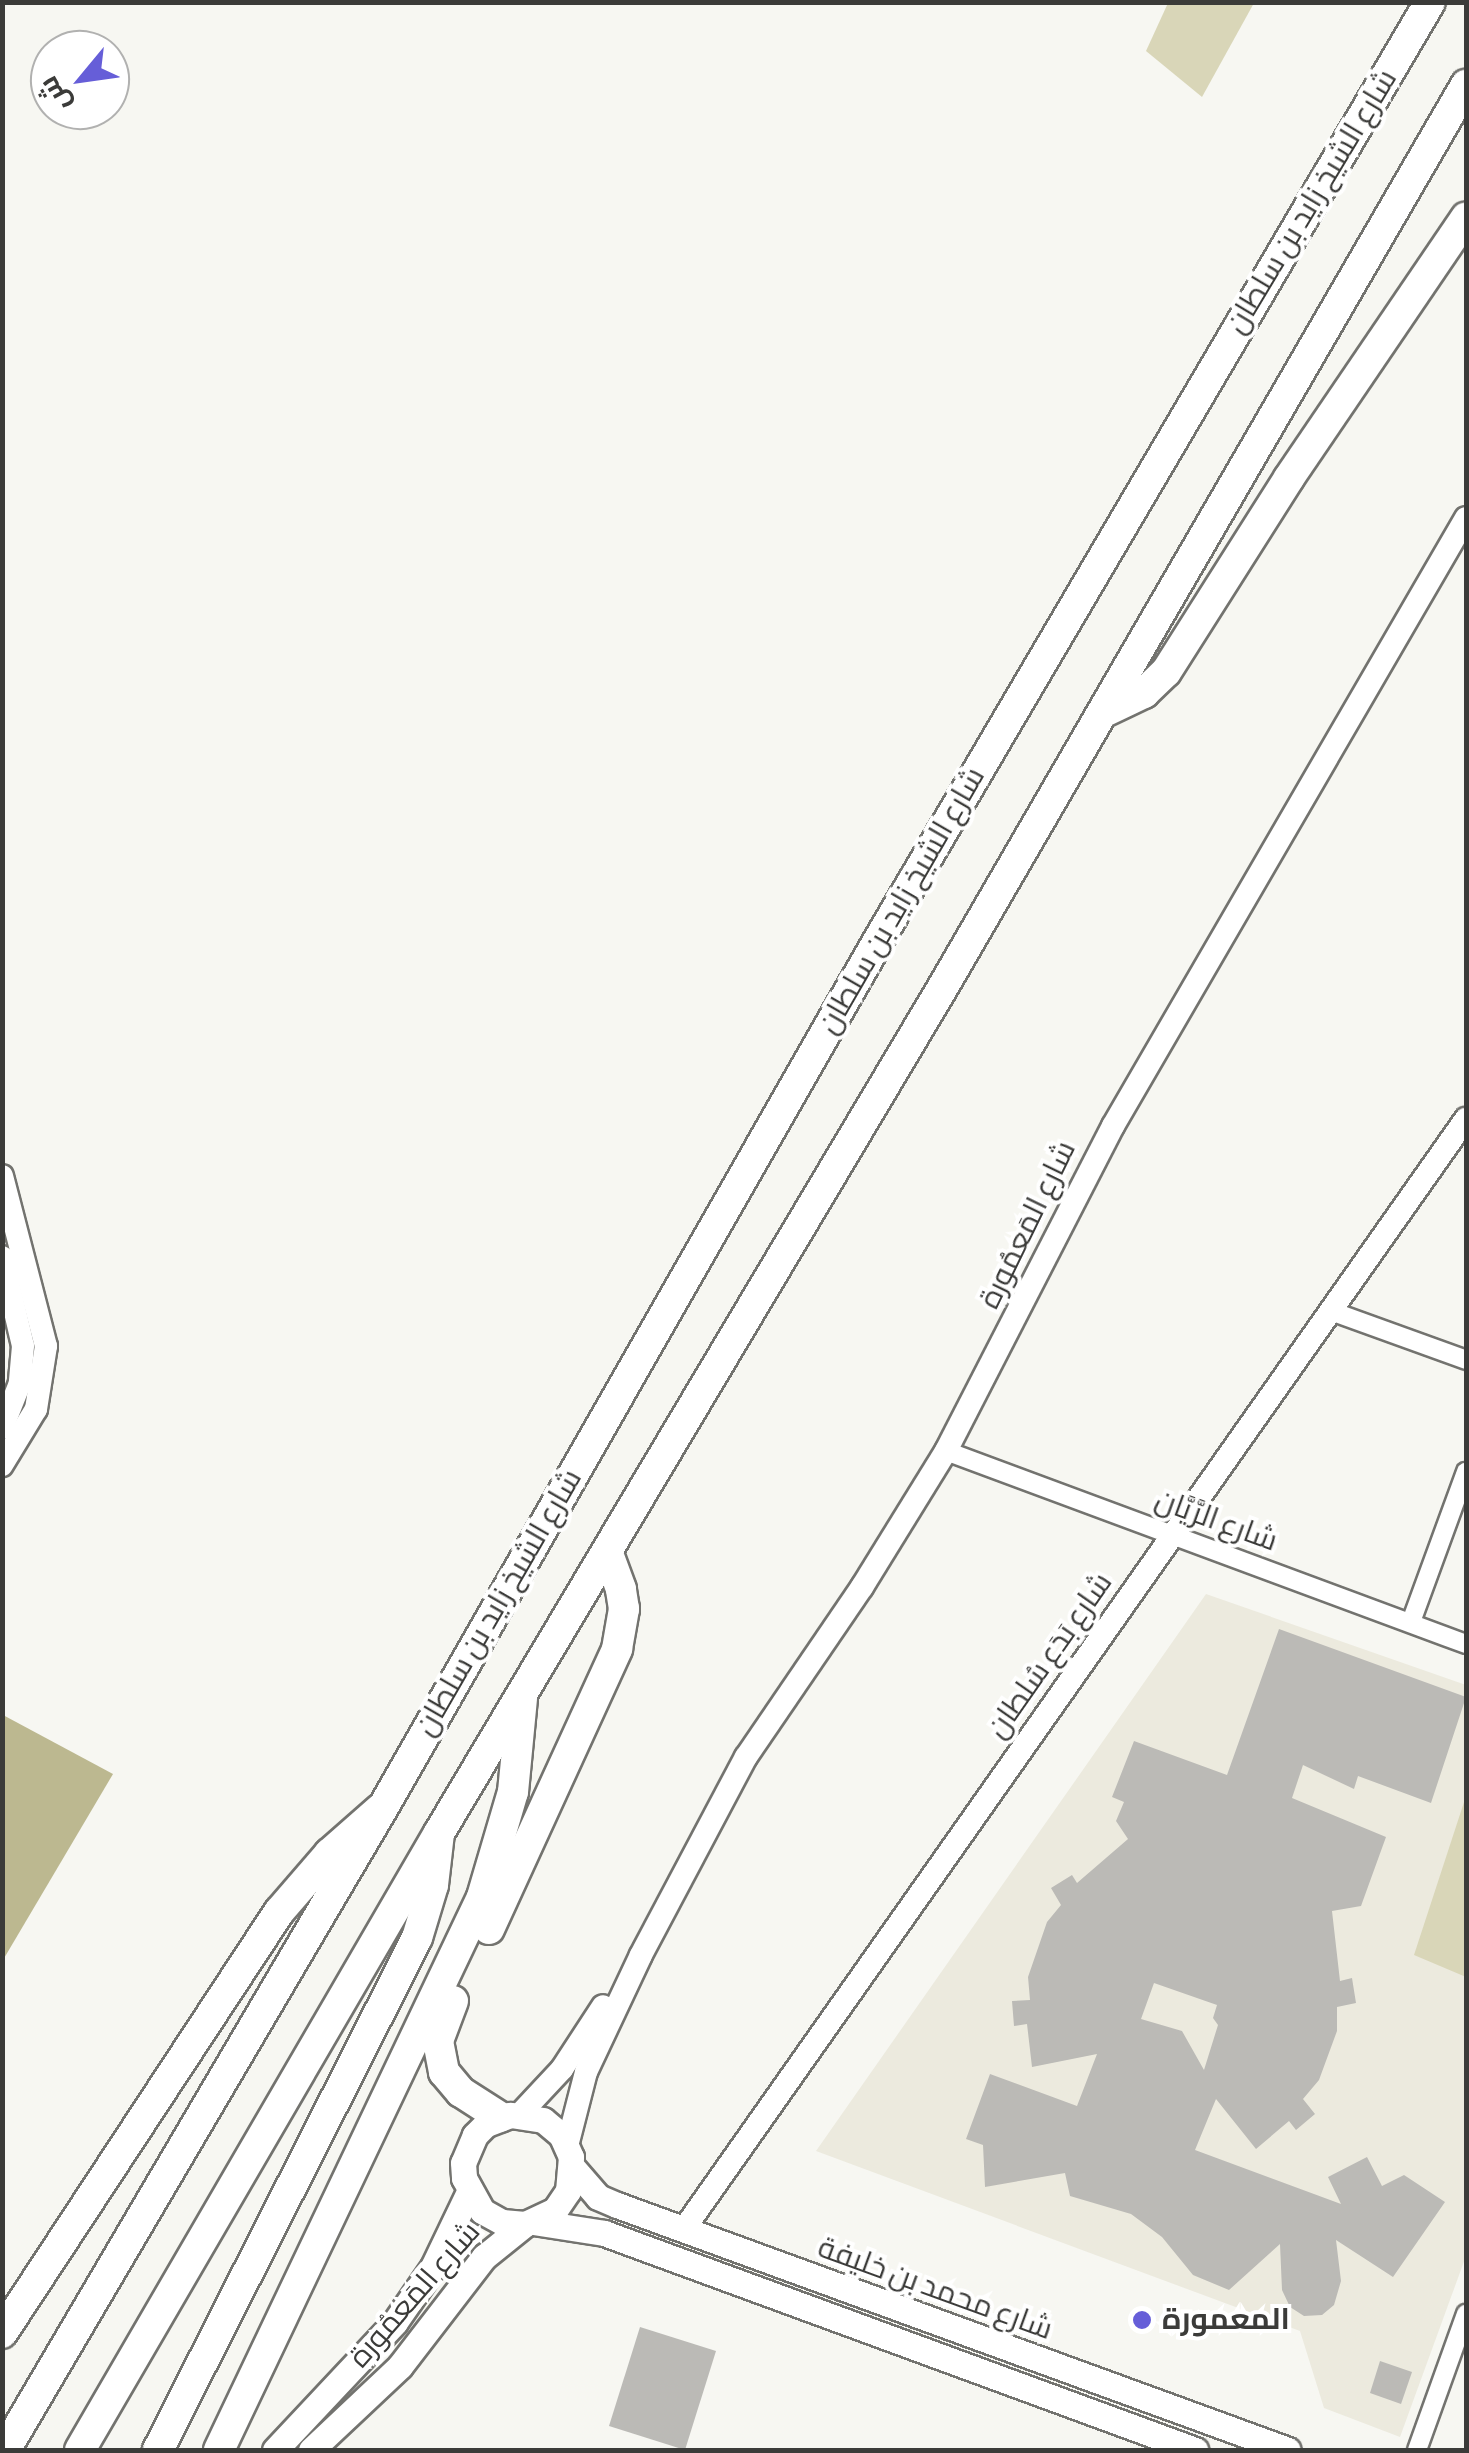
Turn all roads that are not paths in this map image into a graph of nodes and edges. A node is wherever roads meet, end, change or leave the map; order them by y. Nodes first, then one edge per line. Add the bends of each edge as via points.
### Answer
1 (1430, 2) edge
2 (1466, 85) edge
3 (1466, 218) edge
4 (1466, 518) edge
5 (1102, 713) junction
6 (1466, 1119) edge
7 (2, 1176) edge
8 (2, 1257) edge
9 (1331, 1310) junction
10 (1466, 1360) edge
11 (2, 1428) edge
12 (946, 1451) junction
13 (2, 1464) edge
14 (1466, 1472) edge
15 (1172, 1534) junction
16 (606, 1551) junction
17 (1411, 1622) junction
18 (1466, 1644) edge
19 (522, 1694) junction
20 (385, 1804) junction
21 (439, 1833) junction
22 (641, 1955) junction
23 (510, 2116) junction
24 (570, 2157) junction
25 (469, 2192) junction
26 (530, 2223) junction
27 (684, 2229) junction
28 (1466, 2314) edge
29 (2, 2333) edge
30 (5, 2450) edge
31 (80, 2450) edge
32 (158, 2450) edge
33 (218, 2450) edge
34 (275, 2450) edge
35 (310, 2450) edge
36 (1194, 2450) edge
37 (1288, 2450) edge
38 (1416, 2450) edge

1 - 20 main road, شارع الشيخ زايد بن سلطان via 878,941
2 - 5 main road
3 - 5 main road via 1166,672 1144,693
4 - 12 street, شارع المَعمُورة via 1114,1126
5 - 16 main road
6 - 9 street, شارع بَدَع سُلطان
7 - 13 street via 46,1346 36,1409
8 - 11 street via 24,1346 20,1383
9 - 10 street
9 - 15 street, شارع بَدَع سُلطان
12 - 15 street, شارع الرَّيَّان
12 - 22 street, شارع المَعمُورة via 746,1757
14 - 17 street
15 - 17 street, شارع الرَّيَّان
15 - 27 street, شارع بَدَع سُلطان
16 - 19 main road
16 - 23 main road via 622,1589 617,1649 438,2041 449,2080
17 - 18 street, شارع الرَّيَّان
19 - 21 main road
19 - 33 main road via 513,1792 482,1897
20 - 29 main road, شارع الشيخ زايد بن سلطان via 279,1912
20 - 30 main road, شارع الشيخ زايد بن سلطان
21 - 31 main road
21 - 32 main road via 417,1938
22 - 23 street, شارع المَعمُورة via 562,2069
22 - 24 street, شارع المَعمُورة via 580,2088
23 - 24 main road via 543,2120
23 - 25 main road via 486,2124 467,2148
24 - 26 main road via 562,2201
24 - 27 main road, شارع محمد بن خليفة via 598,2197
25 - 26 main road via 492,2216
25 - 34 main road, شارع المَعمُورة via 440,2255 395,2322
26 - 35 main road, شارع المَعمُورة via 484,2257 400,2366
26 - 36 main road, شارع محمد بن خليفة via 604,2233
27 - 37 main road, شارع محمد بن خليفة
28 - 38 street

